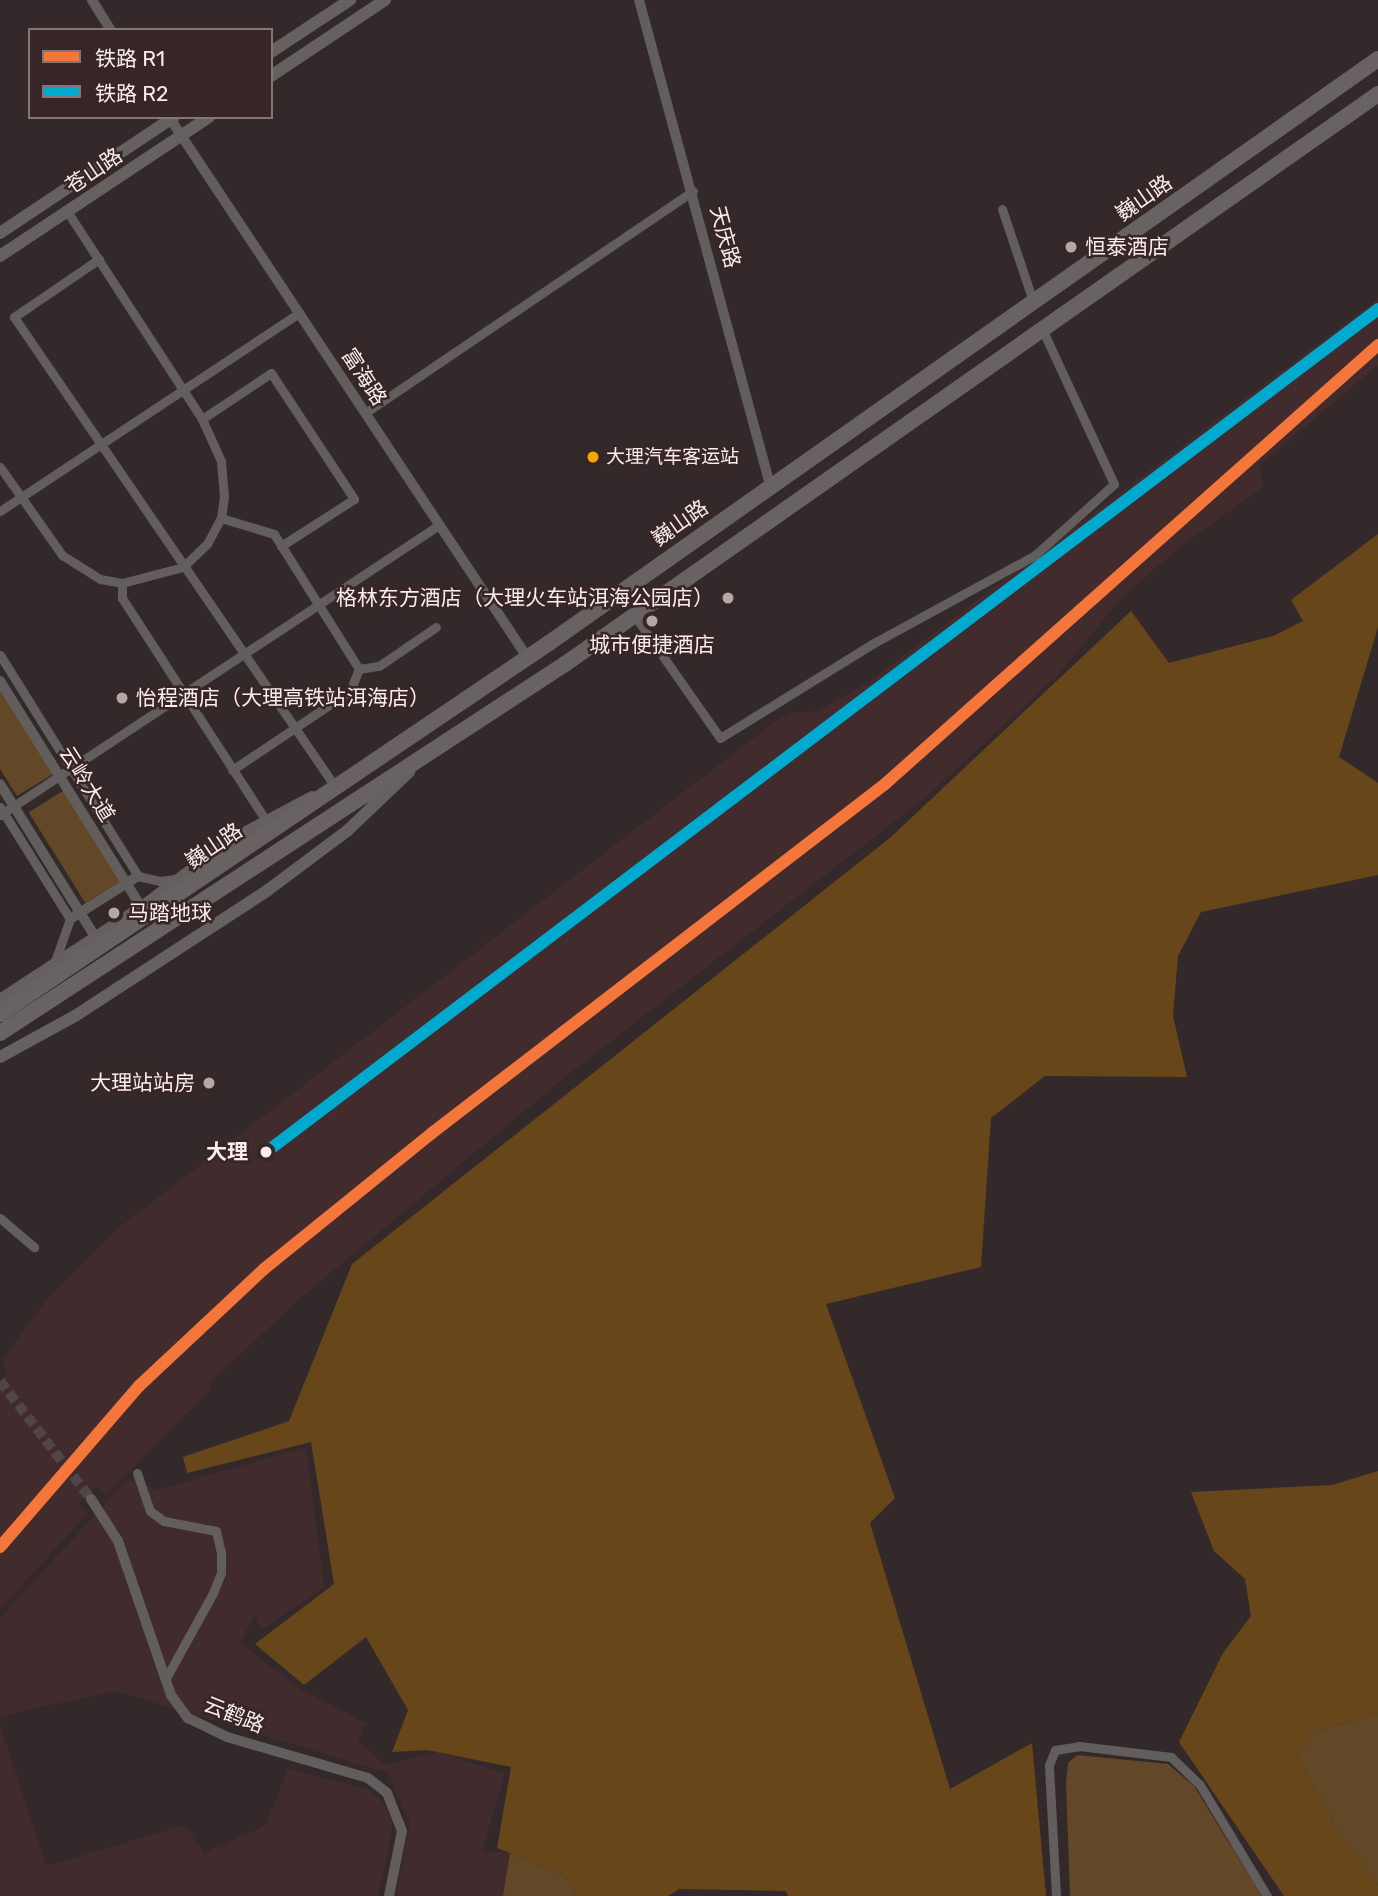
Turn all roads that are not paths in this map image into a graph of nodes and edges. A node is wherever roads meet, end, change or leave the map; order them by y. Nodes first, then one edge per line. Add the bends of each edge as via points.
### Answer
1 (92, 0) edge
2 (350, 0) edge
3 (385, 0) edge
4 (639, 0) edge
5 (110, 28) edge
6 (273, 51) edge
7 (1378, 59) edge
8 (273, 75) edge
9 (1378, 93) edge
10 (170, 119) edge
11 (172, 119) edge
12 (206, 119) edge
13 (181, 135) junction
14 (693, 191) junction
15 (1002, 209) dead end
16 (68, 211) junction
17 (0, 233) edge
18 (0, 256) edge
19 (99, 260) junction
20 (1032, 301) junction
21 (299, 313) junction
22 (1042, 329) junction
23 (182, 390) junction
24 (365, 413) junction
25 (202, 419) junction
26 (100, 445) junction
27 (0, 467) edge
28 (771, 485) junction
29 (20, 498) junction
30 (0, 511) edge
31 (221, 518) junction
32 (439, 525) junction
33 (281, 546) junction
34 (183, 567) junction
35 (122, 583) junction
36 (318, 604) junction
37 (634, 615) junction
38 (436, 627) dead end
39 (242, 654) junction
40 (0, 655) edge
41 (527, 657) junction
42 (359, 669) junction
43 (0, 681) edge
44 (183, 694) junction
45 (293, 730) junction
46 (428, 753) junction
47 (71, 768) junction
48 (232, 770) junction
49 (59, 776) junction
50 (0, 783) edge
51 (336, 788) junction
52 (14, 806) junction
53 (1, 812) edge
54 (266, 821) junction
55 (138, 876) junction
56 (178, 878) junction
57 (127, 883) junction
58 (142, 908) junction
59 (80, 912) junction
60 (70, 919) junction
61 (96, 938) junction
62 (52, 967) junction
63 (0, 1001) edge
64 (0, 1014) edge
65 (0, 1033) edge
66 (0, 1057) edge
67 (0, 1218) edge
68 (34, 1247) dead end
69 (137, 1473) dead end
70 (91, 1499) tunnel mouth
71 (166, 1678) junction
72 (388, 1896) edge
73 (1056, 1896) edge
74 (1267, 1896) edge

1 - 5 street
2 - 6 main road
3 - 8 main road
4 - 14 street, 天庆路
7 - 20 highway, 巍山路
9 - 22 highway, 巍山路
10 - 17 main road, 苍山路
11 - 13 street, 富海路
12 - 13 main road, 苍山路
13 - 16 main road, 苍山路
13 - 21 street, 富海路
14 - 24 street
14 - 28 street, 天庆路
15 - 20 street
16 - 18 main road, 苍山路
16 - 19 street
19 - 23 street
19 - 26 street via 14,317
20 - 22 highway
20 - 28 highway, 巍山路
21 - 23 street
21 - 24 street, 富海路
22 - 37 highway, 巍山路
22 - 37 street via 1114,484 1035,555 881,639 720,738
23 - 25 street
23 - 26 street
24 - 32 street, 富海路
25 - 31 street via 222,471
25 - 33 street via 271,373 354,499
26 - 29 street
26 - 34 street
27 - 29 street
28 - 41 highway, 巍山路
29 - 30 street
29 - 35 street via 62,555 81,570
31 - 33 street via 274,534
31 - 34 street via 206,544
32 - 36 street
32 - 41 street, 富海路
33 - 36 street
34 - 35 street
34 - 39 street
35 - 44 street via 122,598
36 - 39 street
36 - 42 street
37 - 46 highway, 巍山路
38 - 42 street via 379,666
39 - 44 street
39 - 45 street
40 - 47 street
41 - 51 highway, 巍山路
42 - 45 street via 350,691
43 - 49 street, 云岭大道
44 - 47 street
44 - 48 street
45 - 48 street
45 - 51 street
46 - 65 highway, 巍山路
46 - 66 main road via 347,831 268,890 75,1016
47 - 49 street
47 - 55 street
48 - 54 street
49 - 52 street
49 - 57 street, 云岭大道
50 - 52 street
51 - 54 main road
51 - 64 highway, 巍山路
52 - 53 street
52 - 59 street
53 - 60 street
54 - 56 main road
55 - 56 street via 159,881
55 - 57 street
56 - 58 main road
57 - 58 street, 云岭大道
57 - 59 street
58 - 61 main road
59 - 60 street
59 - 61 street
60 - 62 street
61 - 62 main road
62 - 63 main road
67 - 68 street
69 - 71 street via 150,1511 164,1521 216,1531 222,1552 221,1573 213,1593
70 - 71 street, 云鹤路 via 118,1541
71 - 72 street, 云鹤路 via 175,1702 197,1724 252,1745 366,1777 382,1787 395,1804 402,1831
73 - 74 street via 1049,1765 1055,1750 1079,1746 1171,1757 1200,1785

